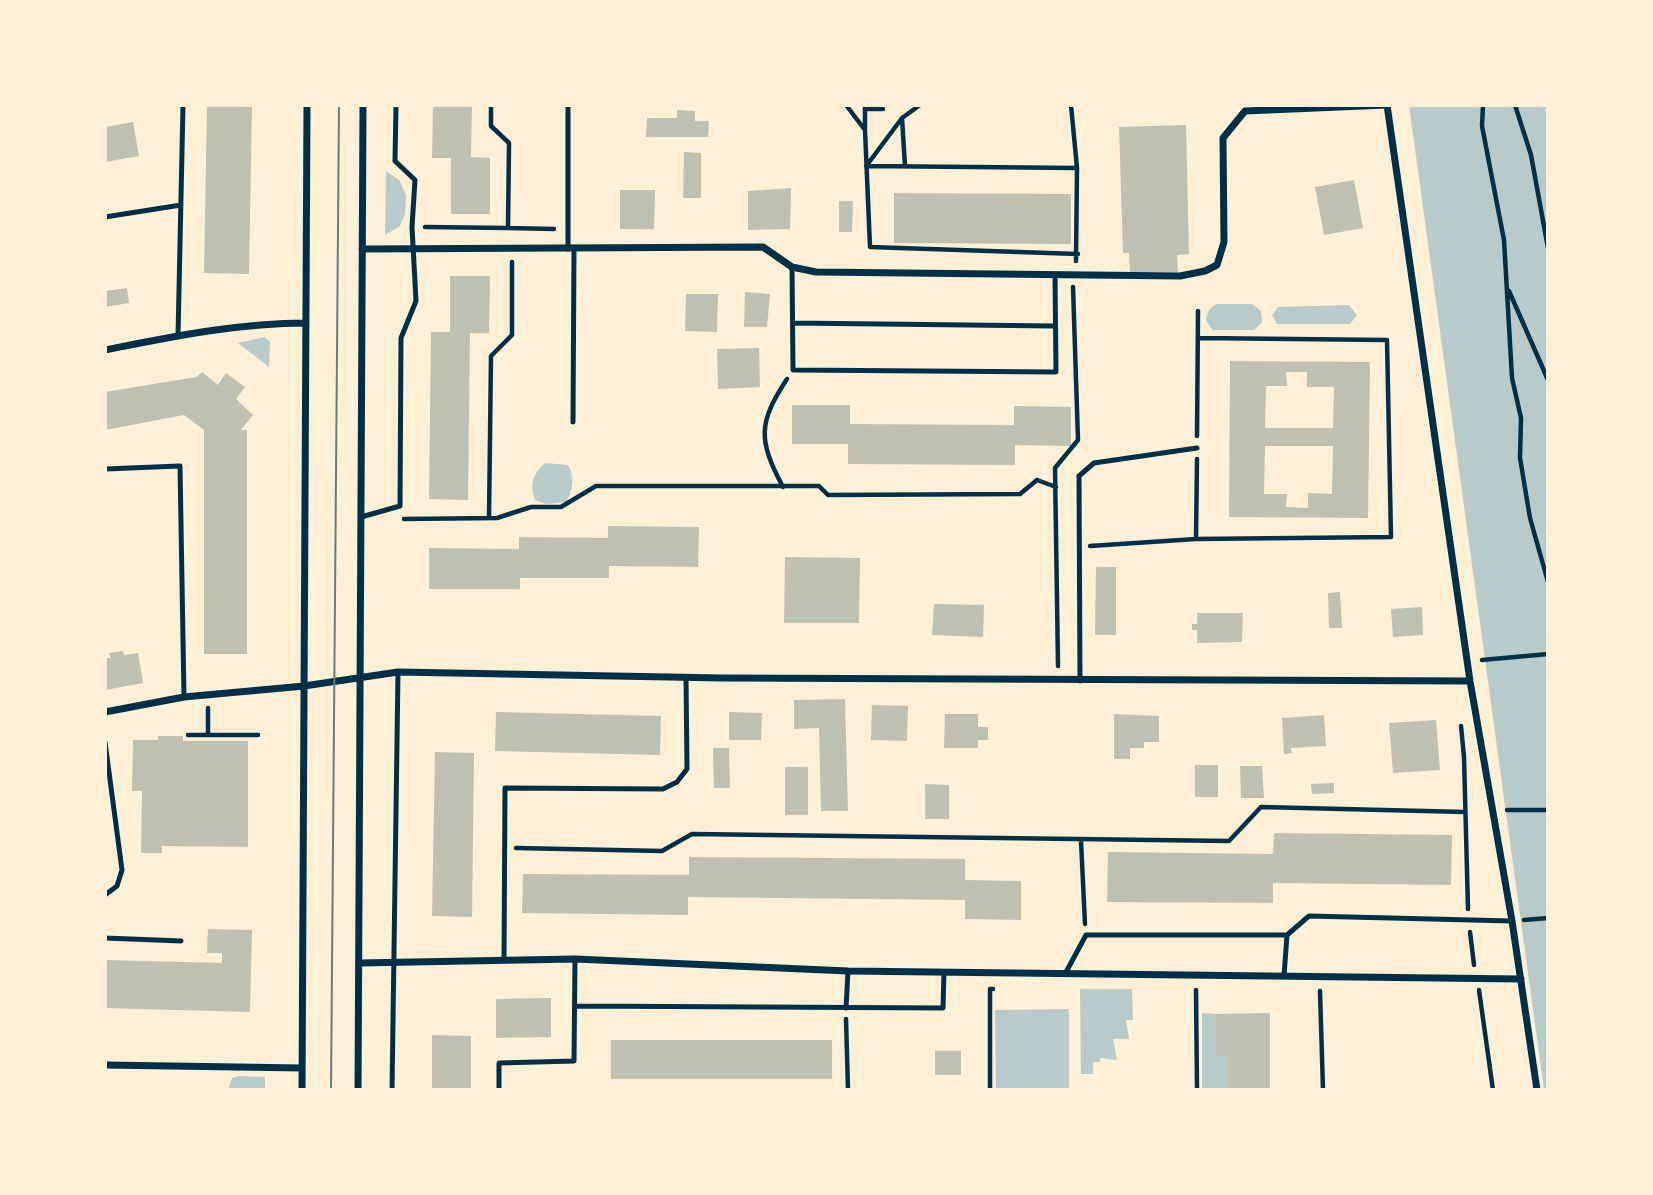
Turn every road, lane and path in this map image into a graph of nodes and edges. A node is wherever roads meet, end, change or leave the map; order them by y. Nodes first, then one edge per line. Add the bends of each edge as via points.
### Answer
1 (183, 105) edge
2 (307, 105) edge
3 (363, 105) edge
4 (396, 105) edge
5 (491, 105) edge
6 (568, 105) edge
7 (846, 105) edge
8 (920, 105) edge
9 (1071, 105) edge
10 (1387, 105) edge
11 (1483, 105) edge
12 (1515, 105) edge
13 (865, 107) edge
14 (883, 109) dead end
15 (902, 118) junction
16 (866, 130) junction
17 (866, 166) junction
18 (905, 166) junction
19 (1077, 169) junction
20 (181, 205) junction
21 (105, 217) edge
22 (412, 227) junction
23 (508, 228) junction
24 (568, 229) junction
25 (1548, 248) edge
26 (362, 249) junction
27 (512, 249) junction
28 (571, 249) junction
29 (413, 250) junction
30 (1078, 254) junction
31 (792, 267) junction
32 (1055, 275) junction
33 (1073, 276) junction
34 (1506, 286) junction
35 (306, 323) junction
36 (793, 323) junction
37 (1055, 326) junction
38 (178, 336) junction
39 (1198, 338) dead end
40 (105, 350) edge
41 (793, 370) junction
42 (1548, 380) edge
43 (573, 422) dead end
44 (1197, 448) dead end
45 (105, 469) edge
46 (783, 487) junction
47 (1056, 487) dead end
48 (361, 517) junction
49 (392, 519) dead end
50 (488, 519) junction
51 (1196, 539) dead end
52 (1548, 582) edge
53 (1548, 654) edge
54 (1467, 661) junction
55 (397, 672) junction
56 (358, 678) junction
57 (686, 678) junction
58 (1080, 681) junction
59 (1470, 681) junction
60 (304, 686) junction
61 (208, 694) junction
62 (184, 697) junction
63 (105, 712) edge
64 (1460, 720) dead end
65 (188, 735) dead end
66 (208, 735) junction
67 (258, 735) dead end
68 (105, 742) edge
69 (1499, 808) dead end
70 (1548, 810) edge
71 (1465, 812) junction
72 (1081, 841) junction
73 (502, 848) junction
74 (105, 895) edge
75 (1548, 918) edge
76 (1468, 919) junction
77 (1512, 921) junction
78 (1086, 935) junction
79 (1287, 935) junction
80 (105, 938) edge
81 (181, 942) dead end
82 (575, 959) junction
83 (503, 960) junction
84 (393, 962) junction
85 (359, 963) junction
86 (848, 971) junction
87 (944, 972) junction
88 (1065, 975) junction
89 (1284, 976) junction
90 (1476, 978) junction
91 (1521, 979) junction
92 (1003, 989) dead end
93 (1184, 989) dead end
94 (1196, 990) junction
95 (1210, 990) dead end
96 (1308, 991) dead end
97 (575, 1006) junction
98 (845, 1007) junction
99 (105, 1065) edge
100 (302, 1068) junction
101 (302, 1090) edge
102 (358, 1090) edge
103 (392, 1090) edge
104 (499, 1090) edge
105 (848, 1090) edge
106 (990, 1090) edge
107 (1197, 1090) edge
108 (1324, 1090) edge
109 (1493, 1090) edge
110 (1537, 1090) edge

1 - 20 lane
2 - 35 street
3 - 26 street
4 - 22 lane via 395,161 415,180
5 - 23 path via 491,126 509,144
6 - 24 lane
7 - 16 path
8 - 15 path
9 - 19 path
10 - 33 street via 1245,111 1223,138 1224,242 1217,265 1180,276
10 - 54 street
11 - 34 path via 1482,126 1504,240
12 - 25 path via 1531,155
13 - 14 path
13 - 16 path
15 - 17 path
15 - 18 path
16 - 17 path
17 - 18 path
17 - 30 path via 870,247
18 - 19 path
19 - 30 path
20 - 21 lane
20 - 38 lane
22 - 23 path
22 - 29 lane
23 - 24 path
24 - 28 lane
26 - 29 street
26 - 48 street
27 - 28 street
27 - 29 street
27 - 50 path via 512,335 491,356
28 - 31 street via 763,247
28 - 43 lane
29 - 48 lane via 416,301 401,338 400,506
30 - 33 path
31 - 32 street via 816,272
31 - 36 lane
32 - 33 street
32 - 37 lane
34 - 42 path
34 - 52 path via 1512,378 1521,418 1520,458
35 - 38 street
35 - 60 street
36 - 37 lane
36 - 41 lane
37 - 41 lane via 1056,372
38 - 40 street
39 - 51 path via 1387,340 1391,537
41 - 46 path via 764,422 763,441
44 - 58 lane via 1094,463 1079,476
45 - 62 lane via 180,466
46 - 47 path via 818,486 828,495 1020,494 1037,480
46 - 50 path via 596,486 561,508 531,508
48 - 56 street
49 - 50 path
53 - 54 path
54 - 59 street
55 - 56 street
55 - 57 street
55 - 84 lane
56 - 60 street
56 - 85 street
57 - 58 street
57 - 73 lane via 687,769 677,782 663,789 505,788
58 - 59 street
59 - 77 street
60 - 61 street
60 - 100 street
61 - 62 street
61 - 66 path
62 - 63 street
64 - 71 path
65 - 66 path
66 - 67 path
68 - 74 lane via 122,870 117,886
69 - 70 path
71 - 72 path via 1261,807 1228,841
71 - 76 path
72 - 73 path via 692,834 662,851
72 - 78 path
73 - 83 lane
75 - 77 path
76 - 77 lane
76 - 79 lane via 1309,916
76 - 90 path
77 - 91 street
78 - 79 lane
78 - 88 lane
79 - 89 lane
80 - 81 lane
82 - 83 street
82 - 86 street
82 - 97 lane
83 - 84 street
84 - 85 street
84 - 103 lane
85 - 102 street
86 - 87 street
86 - 98 lane
87 - 88 street
87 - 98 lane via 943,1009
88 - 89 street
89 - 90 street
90 - 91 street
90 - 109 path
91 - 110 street
92 - 106 path via 990,989
93 - 94 path
94 - 95 path
94 - 107 path
96 - 108 path via 1322,991
97 - 98 lane
97 - 104 lane via 574,1061 499,1063
98 - 105 path
99 - 100 street
100 - 101 street

